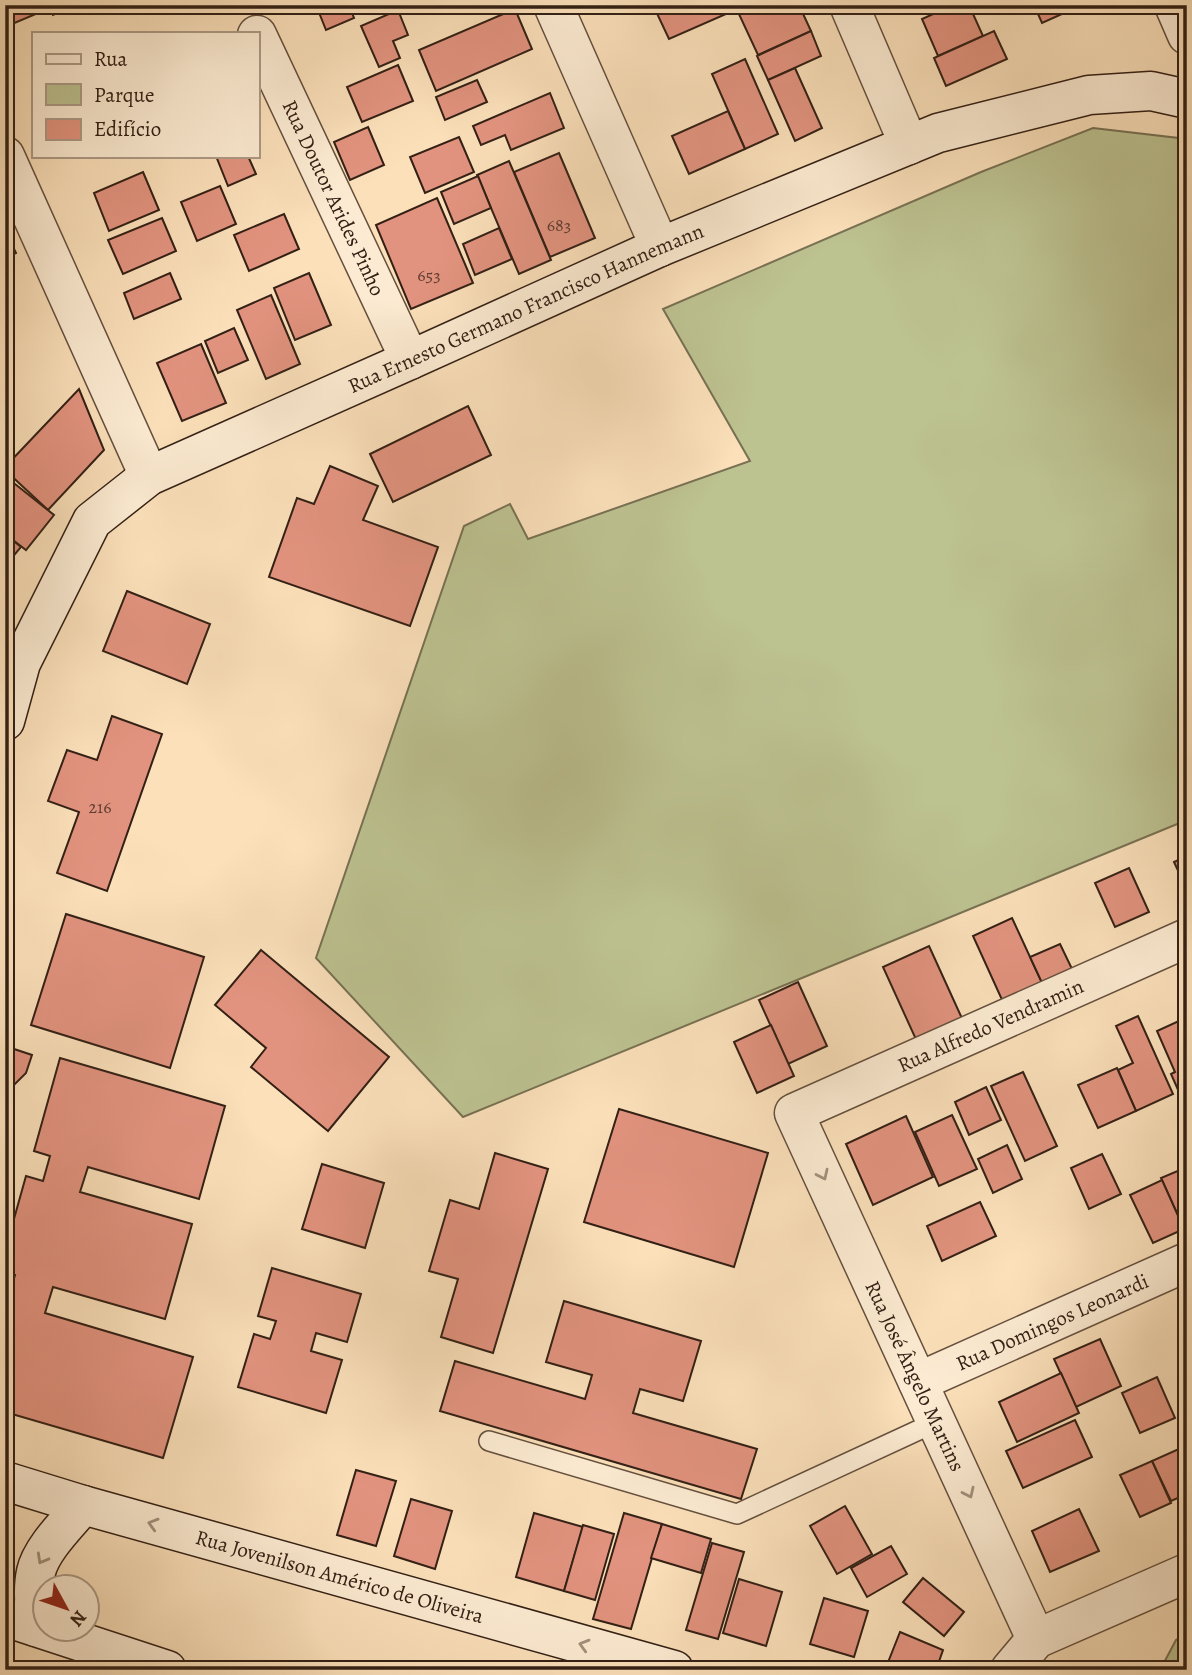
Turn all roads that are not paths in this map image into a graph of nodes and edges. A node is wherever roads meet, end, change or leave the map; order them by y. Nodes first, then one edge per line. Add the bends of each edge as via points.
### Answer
1 (243, 5) edge
2 (553, 5) edge
3 (849, 5) edge
4 (1174, 5) edge
5 (256, 32) edge
6 (1187, 35) edge
7 (259, 38) edge
8 (1187, 99) edge
9 (909, 145) junction
10 (5, 156) edge
11 (660, 247) junction
12 (410, 360) junction
13 (149, 476) junction
14 (5, 721) edge
15 (1187, 937) edge
16 (794, 1113) joint
17 (1187, 1262) edge
18 (918, 1382) junction
19 (936, 1422) junction
20 (489, 1441) dead end
21 (5, 1481) edge
22 (83, 1505) junction
23 (1187, 1573) edge
24 (21, 1622) edge
25 (1036, 1639) junction
26 (167, 1670) edge
27 (674, 1670) edge
28 (1010, 1670) edge

1 - 5 street, Rua Doutor Arides Pinho
2 - 11 street
3 - 9 street
4 - 6 street
7 - 12 street, Rua Doutor Arides Pinho
8 - 9 street, Rua Ernesto Germano Francisco Hannemann via 1151,91 1089,95 938,133
9 - 11 street, Rua Ernesto Germano Francisco Hannemann
10 - 13 street
11 - 12 street, Rua Ernesto Germano Francisco Hannemann
12 - 13 street, Rua Ernesto Germano Francisco Hannemann
13 - 14 street, Rua Ernesto Germano Francisco Hannemann via 92,521 21,663
15 - 16 street, Rua Alfredo Vendramin
16 -> 18 street, Rua José Ângelo Martins
17 - 18 street, Rua Domingos Leonardi
18 - 19 street, Rua José Ângelo Martins
19 - 20 lane via 737,1514
19 -> 25 street, Rua José Ângelo Martins
21 - 22 street, Rua Jovenilson Américo de Oliveira
22 -> 24 street via 52,1541 36,1570 33,1595
27 -> 22 street, Rua Jovenilson Américo de Oliveira
23 - 25 street
24 - 26 street
25 - 28 street

